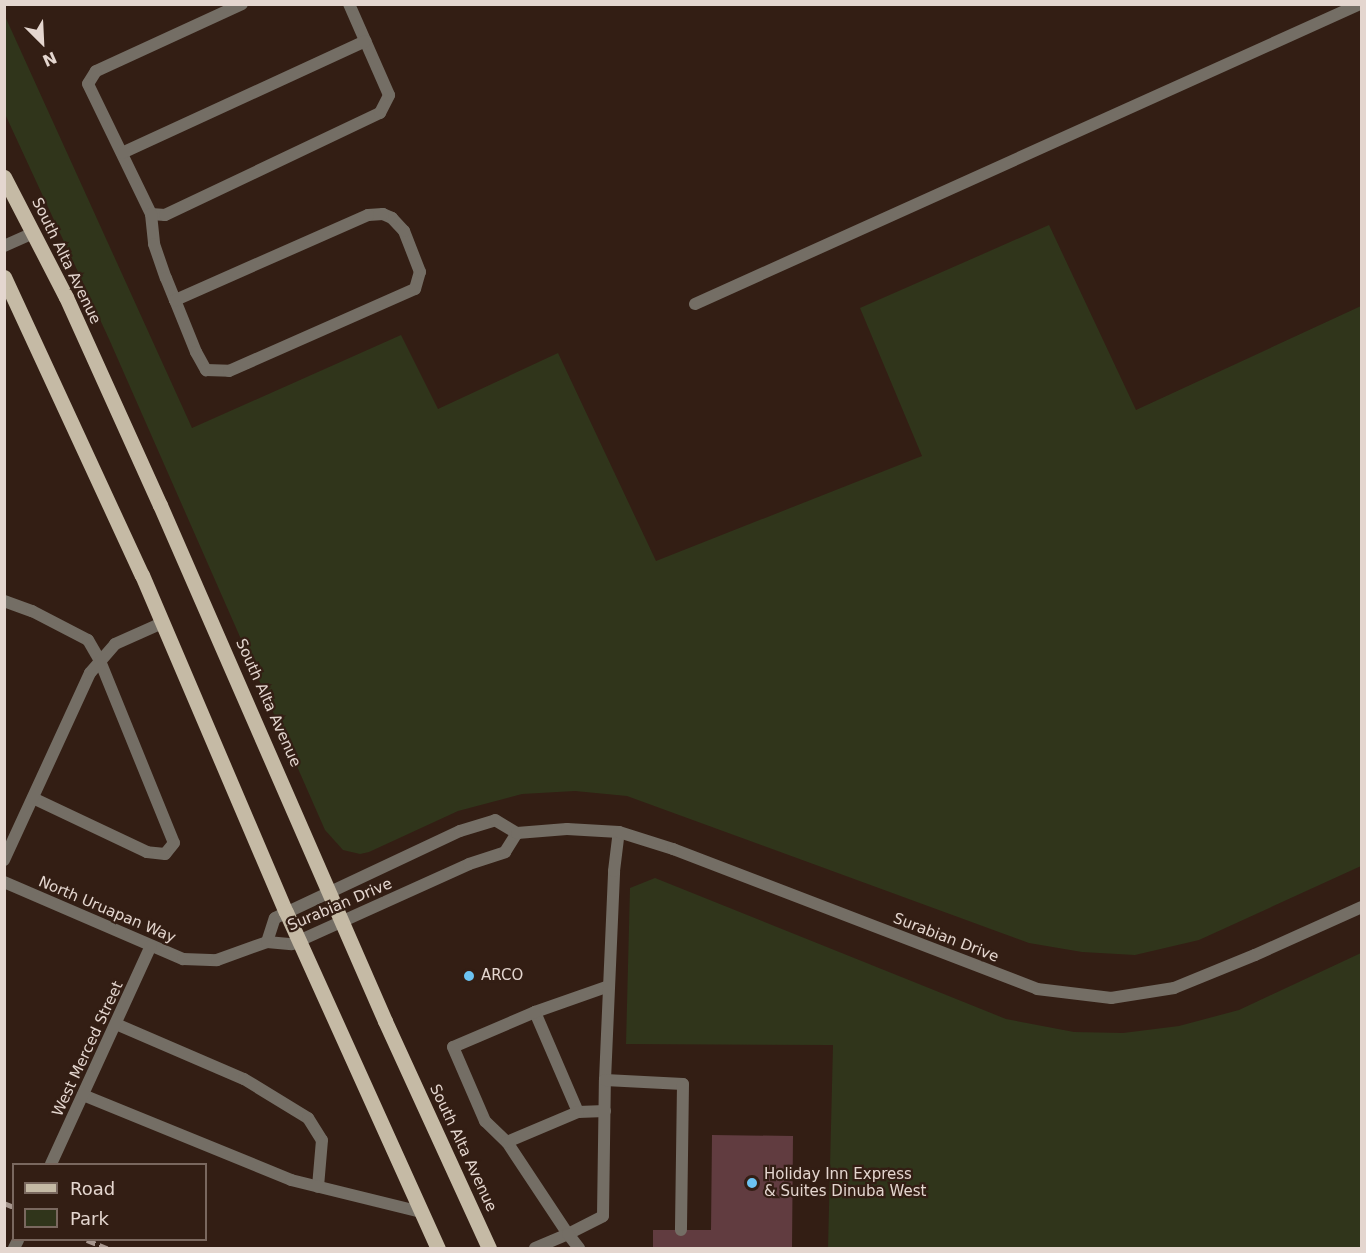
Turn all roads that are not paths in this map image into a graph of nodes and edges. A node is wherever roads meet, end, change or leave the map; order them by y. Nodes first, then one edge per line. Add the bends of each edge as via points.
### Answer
1 (242, 4) edge
2 (348, 4) edge
3 (1360, 4) edge
4 (365, 41) junction
5 (122, 153) junction
6 (4, 177) edge
7 (151, 214) junction
8 (33, 233) junction
9 (4, 246) edge
10 (4, 277) edge
11 (175, 300) junction
12 (695, 304) dead end
13 (4, 601) edge
14 (162, 623) junction
15 (100, 661) junction
16 (33, 798) junction
17 (619, 832) junction
18 (517, 833) junction
19 (4, 860) edge
20 (4, 882) edge
21 (330, 890) junction
22 (1362, 908) edge
23 (286, 912) junction
24 (342, 922) junction
25 (298, 941) junction
26 (267, 942) junction
27 (152, 946) junction
28 (609, 986) junction
29 (535, 1012) junction
30 (116, 1024) junction
31 (605, 1080) junction
32 (83, 1095) junction
33 (604, 1111) junction
34 (579, 1112) junction
35 (507, 1142) junction
36 (51, 1163) edge
37 (318, 1186) junction
38 (421, 1212) junction
39 (681, 1230) dead end
40 (568, 1234) junction
41 (438, 1248) edge
42 (489, 1248) edge
43 (535, 1248) edge
44 (579, 1248) edge

1 - 5 street via 96,71 88,84
2 - 4 street
3 - 12 street
4 - 5 street
4 - 7 street via 389,95 380,113 165,215
5 - 7 street
6 - 8 main road, South Alta Avenue
7 - 11 street via 154,244
8 - 9 street
8 - 21 main road, South Alta Avenue via 160,505
10 - 14 main road
11 - 11 street via 207,370 229,371 414,289 420,272 398,224 383,214 368,215
13 - 15 street via 88,640
14 - 15 street via 115,644
14 - 23 main road
15 - 16 street via 75,701
15 - 16 street via 173,836 171,849 165,854 147,852
16 - 19 street
17 - 18 street, Surabian Drive via 567,829
17 - 22 street, Surabian Drive via 673,849 1037,989 1111,998 1174,988
17 - 28 street
18 - 21 street, Surabian Drive via 495,820 460,831
18 - 24 street, Surabian Drive via 505,852 469,864
20 - 27 street, North Uruapan Way
21 - 23 street, Surabian Drive
21 - 24 main road, South Alta Avenue
23 - 25 main road
23 - 26 street, Surabian Drive via 275,918
24 - 25 street, Surabian Drive
24 - 42 main road, South Alta Avenue
25 - 26 street, Surabian Drive
25 - 38 main road
26 - 27 street, North Uruapan Way via 217,960 183,959
27 - 30 street, West Merced Street
28 - 29 street
28 - 31 street
29 - 34 street
29 - 35 street via 453,1047 485,1121
30 - 32 street, West Merced Street
30 - 37 street via 244,1079 308,1118 322,1140
31 - 33 street
31 - 39 street via 683,1084
32 - 36 street, West Merced Street
32 - 37 street via 291,1180
33 - 34 street
33 - 40 street via 603,1216
34 - 35 street
35 - 40 street
37 - 38 street
38 - 41 main road
40 - 43 street
40 - 44 street

